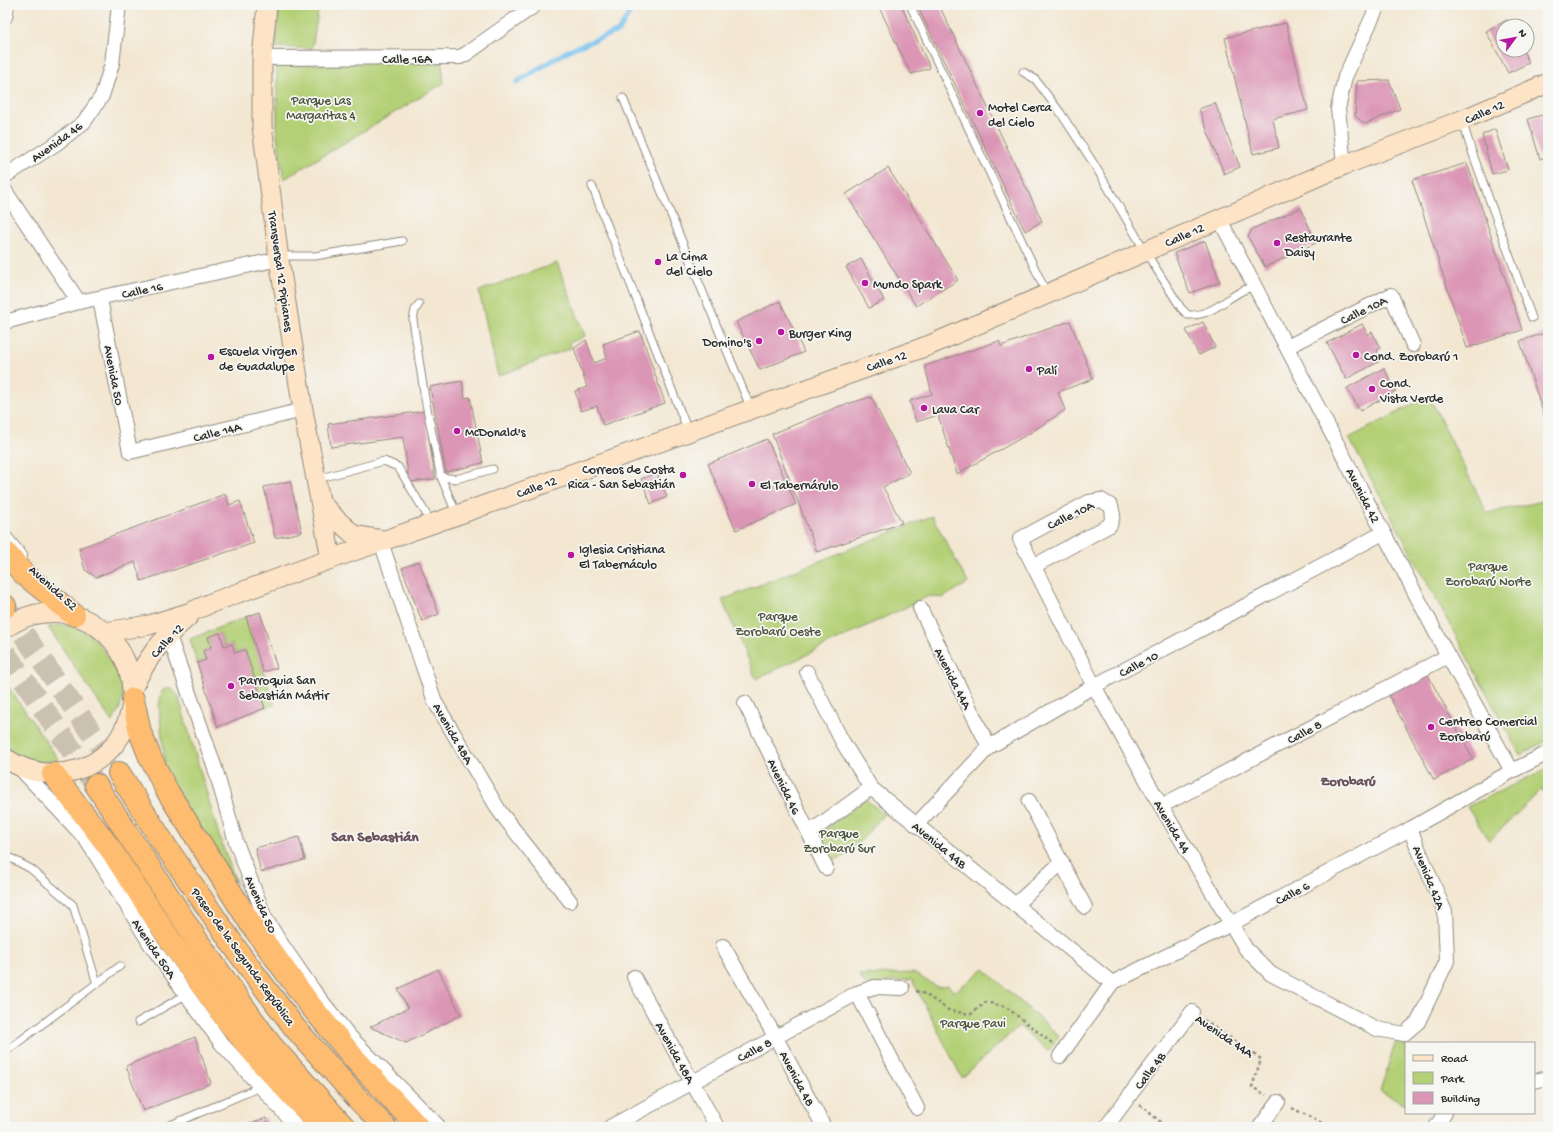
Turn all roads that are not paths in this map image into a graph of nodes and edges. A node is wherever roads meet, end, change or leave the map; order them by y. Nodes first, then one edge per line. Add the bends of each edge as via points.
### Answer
1 (7, 5) edge
2 (119, 5) edge
3 (267, 5) edge
4 (534, 5) edge
5 (910, 5) edge
6 (1378, 5) edge
7 (5, 17) edge
8 (262, 58) junction
9 (1024, 72) dead end
10 (1548, 82) edge
11 (623, 98) dead end
12 (1462, 120) junction
13 (1344, 165) junction
14 (5, 176) edge
15 (592, 186) dead end
16 (5, 191) edge
17 (1219, 218) junction
18 (402, 241) dead end
19 (1145, 251) junction
20 (279, 258) junction
21 (1255, 285) junction
22 (1047, 294) junction
23 (100, 299) junction
24 (79, 302) junction
25 (419, 304) dead end
26 (1532, 318) dead end
27 (5, 322) edge
28 (1413, 345) dead end
29 (1287, 347) junction
30 (751, 409) junction
31 (303, 410) junction
32 (688, 431) junction
33 (130, 452) joint
34 (493, 469) dead end
35 (441, 477) junction
36 (316, 479) junction
37 (321, 503) junction
38 (457, 516) junction
39 (432, 524) junction
40 (1383, 532) junction
41 (5, 538) edge
42 (1020, 540) joint
43 (384, 541) junction
44 (5, 552) edge
45 (331, 559) junction
46 (1034, 566) junction
47 (210, 603) junction
48 (920, 608) dead end
49 (74, 615) junction
50 (5, 628) edge
51 (105, 632) junction
52 (168, 633) junction
53 (1448, 656) junction
54 (807, 672) dead end
55 (1094, 686) junction
56 (133, 693) junction
57 (745, 704) dead end
58 (989, 747) junction
59 (1548, 753) edge
60 (12, 762) edge
61 (1512, 771) junction
62 (119, 773) tunnel mouth
63 (53, 774) junction
64 (96, 785) tunnel mouth
65 (871, 788) junction
66 (1029, 800) dead end
67 (1161, 806) junction
68 (916, 825) junction
69 (1410, 829) junction
70 (809, 833) junction
71 (5, 855) edge
72 (1062, 862) junction
73 (826, 868) dead end
74 (570, 901) dead end
75 (1015, 905) junction
76 (1085, 906) dead end
77 (1231, 924) junction
78 (724, 946) dead end
79 (120, 966) dead end
80 (634, 977) dead end
81 (1112, 983) junction
82 (97, 984) junction
83 (902, 988) road end
84 (187, 994) junction
85 (856, 994) junction
86 (1192, 1012) road end
87 (138, 1022) dead end
88 (1404, 1034) joint
89 (776, 1038) junction
90 (5, 1052) edge
91 (1062, 1054) road end
92 (1548, 1078) edge
93 (1535, 1081) edge
94 (692, 1082) junction
95 (260, 1086) junction
96 (1278, 1102) road end
97 (917, 1108) dead end
98 (1444, 1114) edge
99 (166, 1127) edge
100 (297, 1127) edge
101 (322, 1127) edge
102 (344, 1127) edge
103 (385, 1127) edge
104 (418, 1127) edge
105 (439, 1127) edge
106 (610, 1127) edge
107 (717, 1127) edge
108 (824, 1127) edge
109 (1106, 1127) edge
110 (1260, 1127) edge
111 (1436, 1127) edge

1 - 7 street
2 - 14 street, Avenida 46 via 112,64 102,96 84,122 57,143
3 - 8 main road, Transversal 12 Pipianes
4 - 8 street, Calle 16A via 460,57
5 - 22 lane
6 - 13 street via 1345,77 1338,109
8 - 20 main road, Transversal 12 Pipianes via 262,126
9 - 19 lane via 1035,79 1060,112
10 - 12 main road, Calle 12
11 - 30 lane
12 - 13 main road, Calle 12
12 - 26 lane
13 - 17 main road, Calle 12
15 - 32 lane
16 - 24 street
17 - 19 main road, Calle 12
17 - 21 street, Avenida 42
18 - 20 lane via 315,256
19 - 21 lane via 1188,315 1210,311
19 - 22 main road, Calle 12
20 - 23 street, Calle 16
20 - 31 main road, Transversal 12 Pipianes
21 - 29 street, Avenida 42
22 - 30 main road, Calle 12 via 930,345
23 - 24 street, Calle 16
23 - 33 street, Avenida 50
24 - 27 street, Calle 16
25 - 35 lane via 413,320 425,399
28 - 29 street, Calle 10A via 1391,295
29 - 40 street, Avenida 42
30 - 32 main road, Calle 12
31 - 33 street, Calle 14A
31 - 36 main road, Transversal 12 Pipianes
32 - 38 main road, Calle 12
34 - 35 lane via 456,479
35 - 38 lane
36 - 37 main road, Transversal 12 Pipianes
36 - 39 lane via 384,461 390,462 398,467
37 - 43 main road via 354,535
37 - 45 main road, Transversal 12 Pipianes
38 - 39 main road, Calle 12
39 - 43 main road, Calle 12
40 - 53 street, Avenida 42
40 - 55 street, Calle 10
41 - 51 street, Avenida 52 via 28,564
42 - 46 street, Avenida 44
42 - 46 street, Calle 10A via 1089,502 1101,500 1111,506 1113,515 1110,525
43 - 45 main road, Calle 12
43 - 74 street, Avenida 48A via 435,702 500,812
44 - 49 highway via 24,574
45 - 47 main road, Calle 12
46 - 55 street, Avenida 44
47 - 51 main road, Calle 12 via 170,619
47 - 52 main road, Calle 12 via 188,616
48 - 58 street, Avenida 44A
49 - 50 main road via 30,615
49 - 51 main road
51 - 56 main road via 124,657 130,671
52 - 56 main road, Calle 12 via 146,661
52 - 105 street, Avenida 50 via 215,768 236,842 265,918 309,984 350,1037
53 - 61 street, Avenida 42
53 - 67 street, Calle 8
54 - 65 street, Avenida 44B via 842,741
55 - 58 street, Calle 10
55 - 67 street, Avenida 44
56 - 63 main road via 125,728 108,752 82,768
56 - 104 highway via 140,732 166,789 251,924 310,1005 354,1058
57 - 70 street, Avenida 46
58 - 68 street, Calle 10
59 - 61 street, Calle 6
60 - 63 main road via 41,773
60 - 84 street, Avenida 50A via 85,838 151,945
61 - 69 street, Calle 6
62 - 103 highway, Paseo de la Segunda República via 166,847 294,1028
63 - 101 highway via 110,847 170,940 226,1019 263,1064
64 - 102 highway, Paseo de la Segunda República via 198,942 270,1044
65 - 68 street, Avenida 44B
65 - 70 street
66 - 72 street
67 - 77 street, Avenida 44
68 - 75 street, Avenida 44B
69 - 77 street, Calle 6
69 - 88 street, Avenida 42A via 1445,912 1447,961 1418,1022
70 - 73 street, Avenida 46
71 - 82 lane via 31,869 73,905
72 - 75 street
72 - 76 street
75 - 81 street, Avenida 44B
77 - 81 street, Calle 6
77 - 88 street, Avenida 44 via 1246,949 1271,974 1377,1029
78 - 89 street, Avenida 48
79 - 82 lane
80 - 94 street, Avenida 48A
81 - 91 street, Calle 6
82 - 90 lane
83 - 85 street, Calle 8 via 874,987
84 - 87 lane
84 - 95 street, Avenida 50A via 220,1043
85 - 89 street, Calle 8
85 - 97 street
86 - 109 street, Calle 4B
89 - 94 street, Calle 8
89 - 108 street, Avenida 48
92 - 93 street
94 - 106 street, Calle 8
94 - 107 street, Avenida 48A
95 - 99 lane
95 - 100 street, Avenida 50A
96 - 110 street
98 - 111 street

